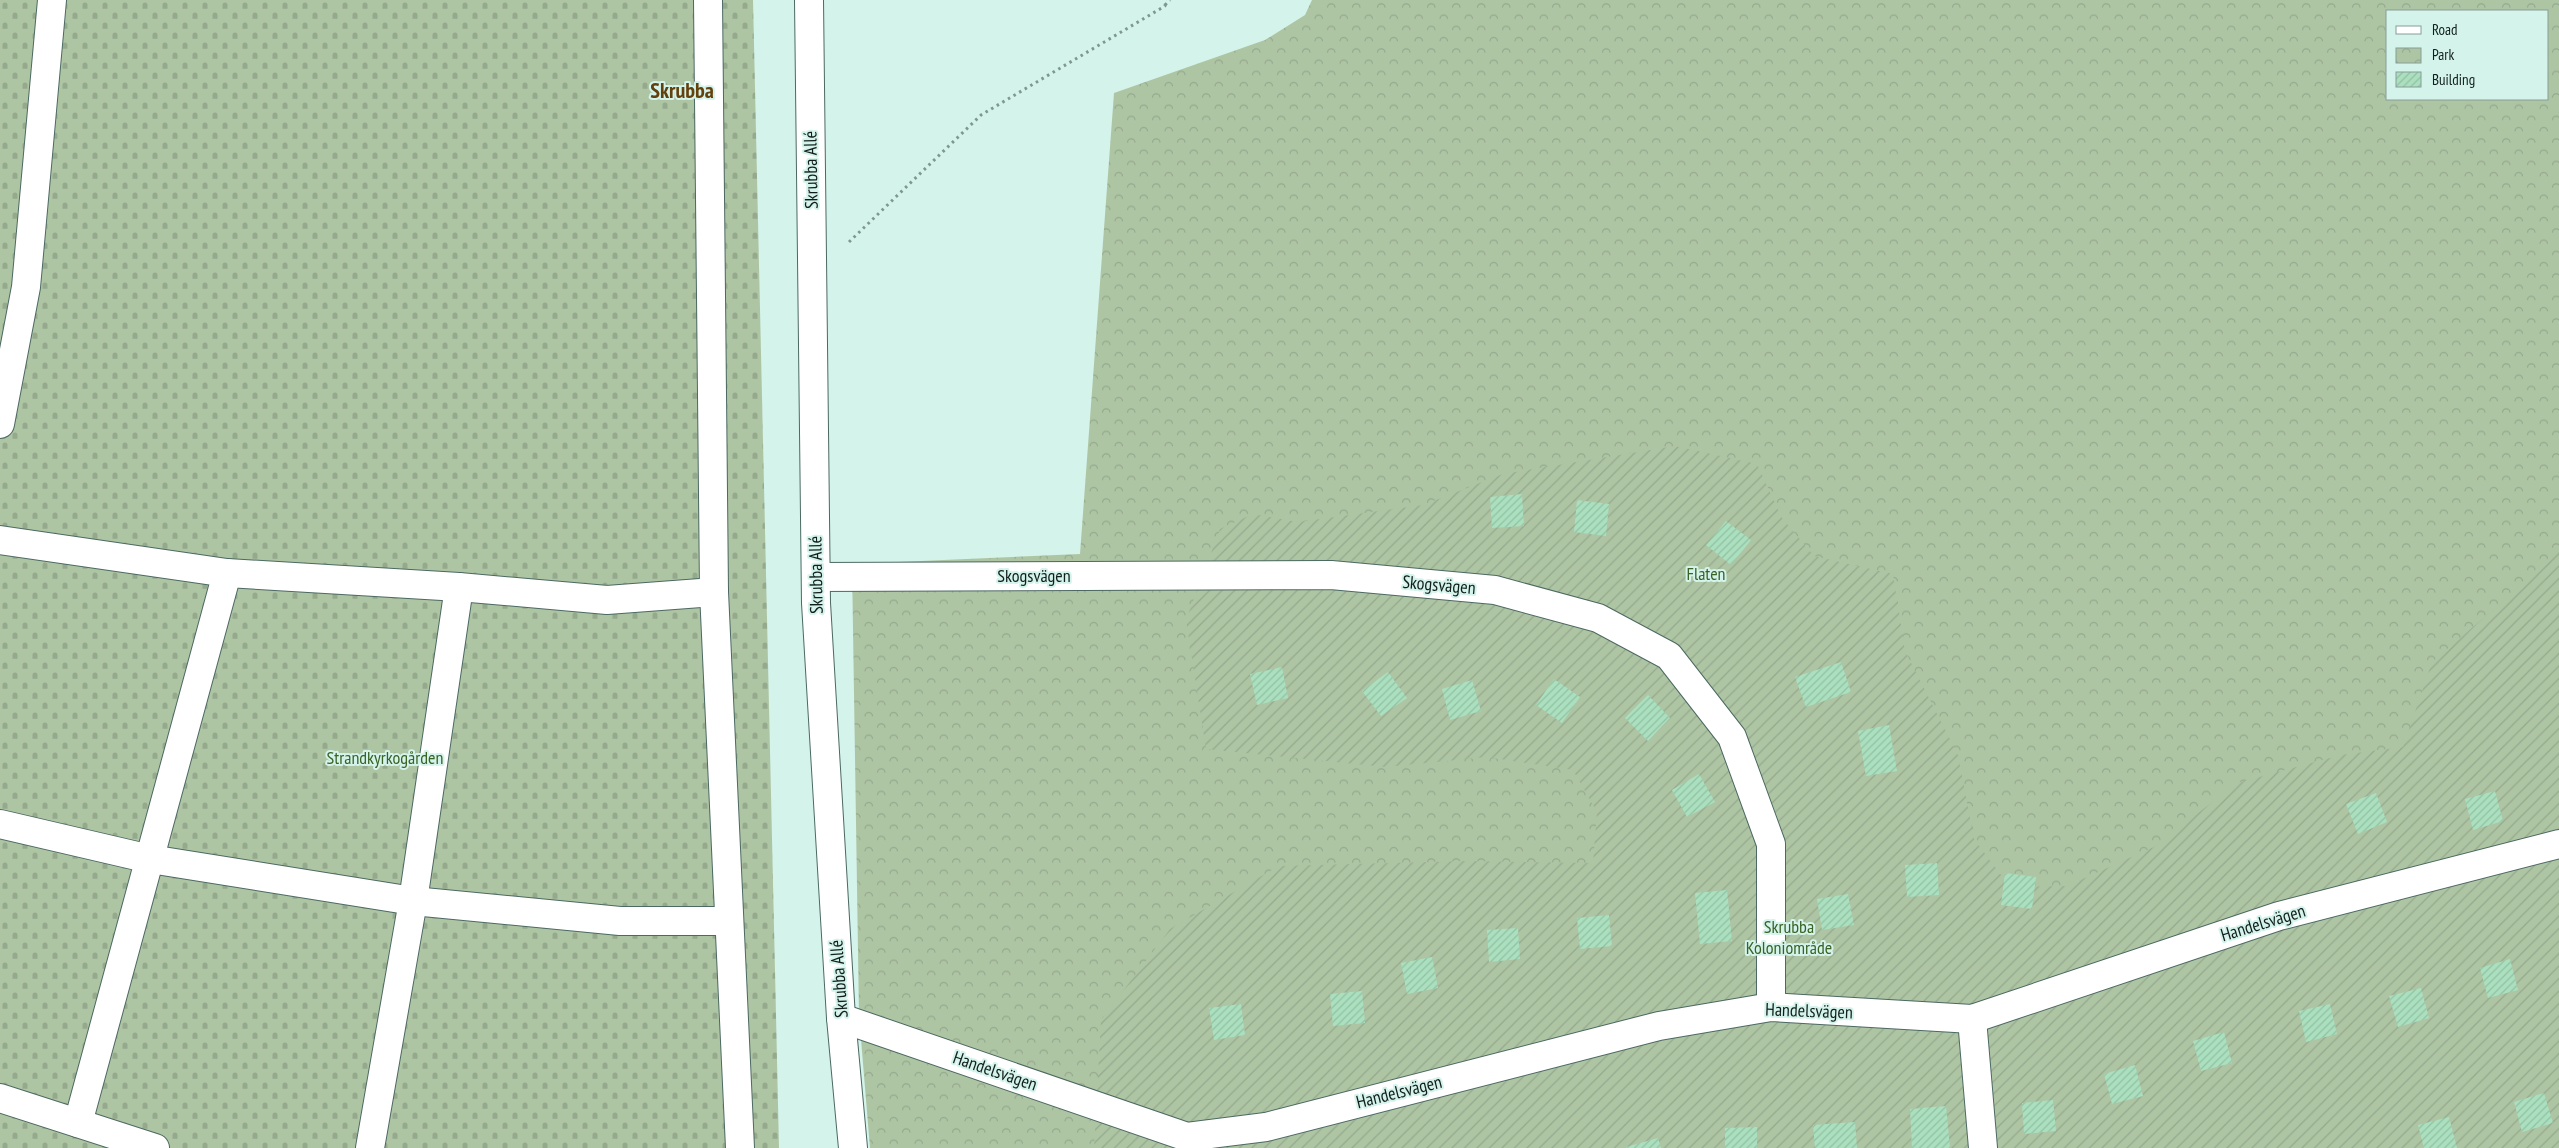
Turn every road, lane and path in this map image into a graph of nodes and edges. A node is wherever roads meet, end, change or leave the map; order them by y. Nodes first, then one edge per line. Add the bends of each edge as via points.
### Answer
1 (52, 0) edge
2 (708, 0) edge
3 (810, 0) edge
4 (1166, 0) edge
5 (1170, 0) edge
6 (1165, 6) junction
7 (812, 277) junction
8 (0, 424) edge
9 (0, 540) edge
10 (227, 573) junction
11 (816, 577) junction
12 (459, 587) junction
13 (714, 592) junction
14 (0, 824) edge
15 (2559, 844) edge
16 (150, 859) junction
17 (413, 901) junction
18 (728, 921) junction
19 (1771, 1006) junction
20 (841, 1018) junction
21 (1972, 1020) junction
22 (0, 1098) edge
23 (78, 1123) junction
24 (1269, 1137) edge
25 (156, 1148) edge
26 (370, 1148) edge
27 (740, 1148) edge
28 (853, 1148) edge
29 (1984, 1148) edge

1 - 8 street via 26,287
2 - 13 street
3 - 7 street, Skrubba Allé
4 - 6 path
5 - 6 path
6 - 7 path via 981,115
7 - 11 street, Skrubba Allé
9 - 10 street
10 - 12 street
10 - 16 street
11 - 19 street, Skogsvägen via 1331,575 1495,590 1598,618 1669,656 1732,737 1770,844
11 - 20 street, Skrubba Allé
12 - 13 street via 607,600
12 - 17 street
13 - 18 street
14 - 16 street
15 - 21 street, Handelsvägen via 2279,916
16 - 17 street
16 - 23 street
17 - 18 street via 620,921
17 - 26 street
18 - 27 street
19 - 21 street, Handelsvägen
19 - 24 street, Handelsvägen via 1659,1026
20 - 24 street, Handelsvägen via 1187,1137
20 - 28 street, Skrubba Allé
21 - 29 street
22 - 23 street
23 - 25 street

